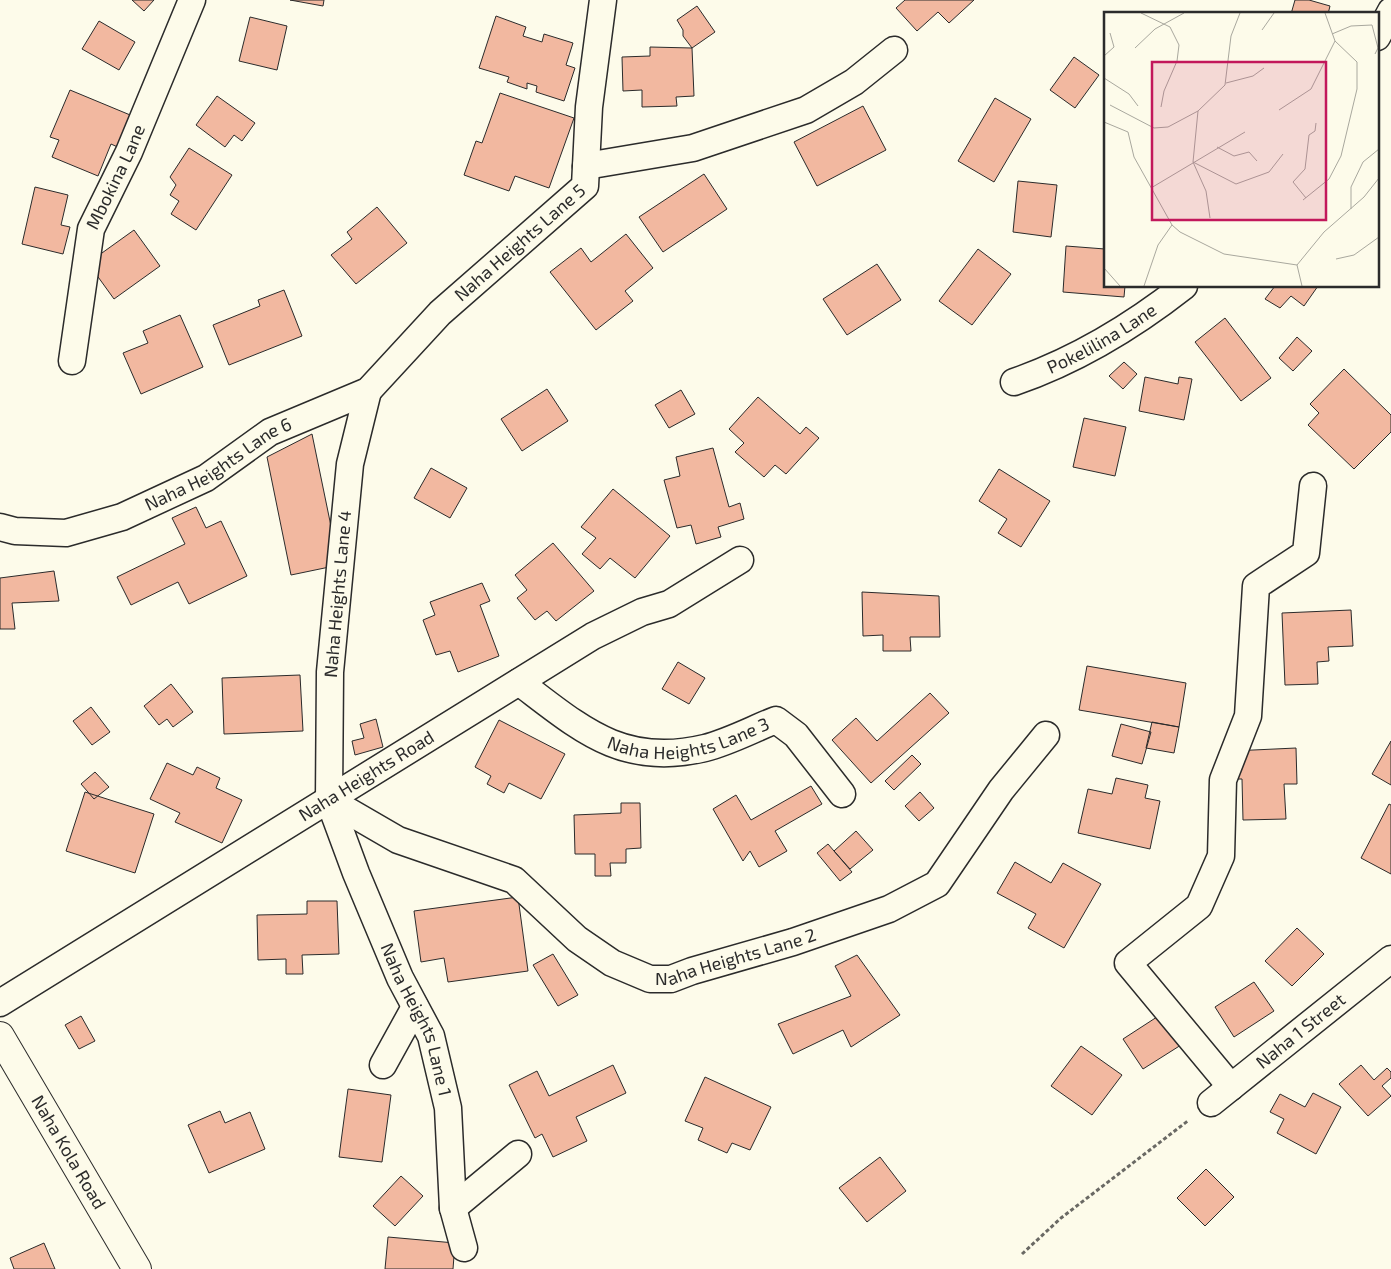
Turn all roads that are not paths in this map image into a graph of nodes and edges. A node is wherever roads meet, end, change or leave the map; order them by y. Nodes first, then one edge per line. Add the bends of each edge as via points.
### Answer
1 (192, 0) edge
2 (603, 0) edge
3 (1391, 11) edge
4 (1378, 35) edge
5 (894, 50) dead end
6 (586, 166) junction
7 (1181, 288) edge
8 (72, 361) dead end
9 (1014, 382) dead end
10 (368, 391) junction
11 (1312, 486) dead end
12 (0, 527) edge
13 (740, 560) dead end
14 (519, 682) junction
15 (1046, 734) dead end
16 (842, 794) dead end
17 (329, 800) junction
18 (1391, 959) edge
19 (0, 1003) edge
20 (415, 1007) junction
21 (0, 1036) edge
22 (383, 1065) dead end
23 (518, 1154) dead end
24 (453, 1208) junction
25 (464, 1248) dead end
26 (137, 1269) edge

1 - 8 street, Mbokina Lane via 129,152 91,229
2 - 6 street, Naha Heights Lane 5 via 589,107
3 - 4 street
5 - 6 street via 854,82 806,110 693,148
6 - 10 street, Naha Heights Lane 5 via 585,186 440,313
7 - 9 street, Pokelilina Lane via 1152,311 1059,365
10 - 12 street, Naha Heights Lane 6 via 270,432 206,478 122,517 66,533 16,532
10 - 17 street, Naha Heights Lane 4 via 350,464 332,652
11 - 18 street, Naha 1 Street via 1306,554 1256,586 1248,716 1223,780 1221,856 1199,906 1128,962 1221,1095
13 - 14 street, Naha Heights Road via 669,604 642,612 593,636
14 - 16 street, Naha Heights Lane 3 via 581,729 619,748 651,754 705,748 776,720 796,734
14 - 17 street, Naha Heights Road
15 - 17 street, Naha Heights Lane 2 via 1001,790 937,884 881,912 671,979 650,979 612,964 577,939 514,880 398,840
17 - 19 street, Naha Heights Road
17 - 20 street, Naha Heights Lane 1 via 356,873
20 - 22 street
20 - 24 street, Naha Heights Lane 1 via 431,1036 448,1108
21 - 26 street, Naha Kola Road
23 - 24 street
24 - 25 street, Naha Heights Lane 1

